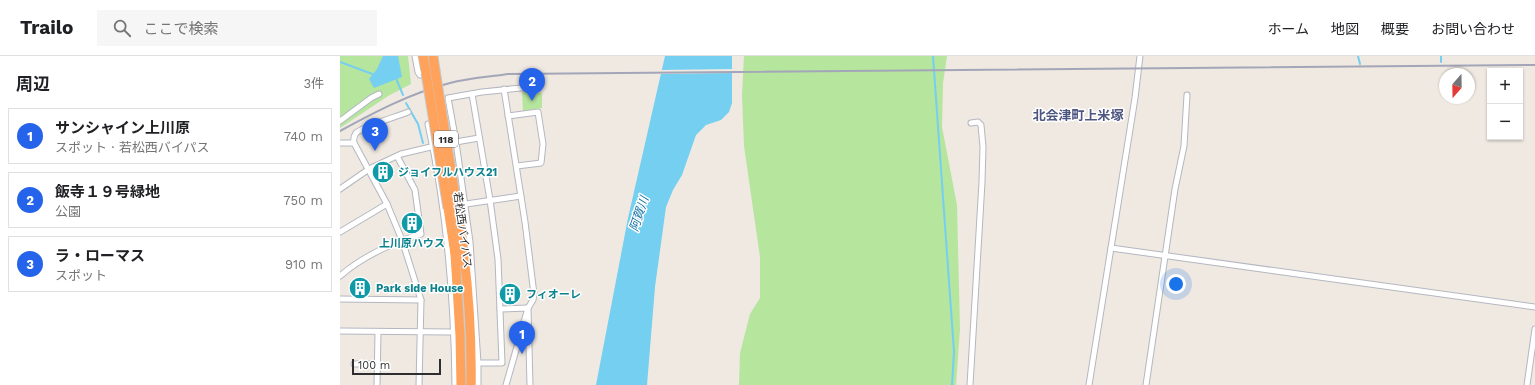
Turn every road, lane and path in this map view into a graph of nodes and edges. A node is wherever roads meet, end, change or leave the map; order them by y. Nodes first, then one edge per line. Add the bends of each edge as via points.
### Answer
1 (415, 56) edge
2 (423, 56) edge
3 (433, 56) edge
4 (437, 56) edge
5 (1140, 56) edge
6 (531, 87) dead end
7 (504, 89) junction
8 (379, 94) dead end
9 (472, 94) junction
10 (1187, 95) dead end
11 (408, 112) dead end
12 (508, 116) junction
13 (340, 121) edge
14 (971, 123) dead end
15 (428, 124) dead end
16 (480, 138) junction
17 (340, 142) edge
18 (456, 142) junction
19 (354, 143) junction
20 (432, 147) junction
21 (397, 156) junction
22 (517, 166) junction
23 (369, 169) junction
24 (340, 189) edge
25 (521, 196) junction
26 (465, 197) junction
27 (490, 200) junction
28 (441, 201) junction
29 (388, 204) junction
30 (466, 204) junction
31 (453, 208) junction
32 (340, 232) edge
33 (402, 240) junction
34 (1111, 248) junction
35 (1165, 256) junction
36 (340, 276) edge
37 (340, 299) edge
38 (421, 300) junction
39 (1535, 307) edge
40 (528, 308) junction
41 (500, 309) junction
42 (1535, 329) edge
43 (340, 331) edge
44 (378, 332) junction
45 (451, 332) dead end
46 (420, 333) junction
47 (478, 363) junction
48 (502, 363) junction
49 (354, 364) dead end
50 (378, 364) junction
51 (512, 364) junction
52 (377, 385) edge
53 (419, 385) edge
54 (455, 385) edge
55 (461, 385) edge
56 (471, 385) edge
57 (478, 385) edge
58 (506, 385) edge
59 (530, 385) edge
60 (970, 385) edge
61 (1089, 385) edge
62 (1146, 385) edge
63 (1527, 385) edge

1 - 4 street via 420,75 437,73
2 - 31 highway, 若松西バイパス / 118, bridge
3 - 31 highway, 若松西バイパス / 118, bridge
5 - 34 street
6 - 7 street
7 - 9 street
7 - 12 street
8 - 13 street
9 - 16 street
9 - 18 street via 448,98
10 - 35 street via 1184,146
11 - 19 street via 356,134
12 - 22 street
12 - 22 street via 538,112 543,144 541,162
14 - 60 street via 978,122 981,125 983,146
15 - 20 street
16 - 18 street
16 - 27 street
17 - 19 street
18 - 20 street
18 - 26 street
19 - 23 street
20 - 21 street
20 - 28 street
21 - 23 street
21 - 33 street via 415,190 420,234
22 - 25 street
23 - 24 street
23 - 29 street
25 - 27 street
25 - 40 street via 534,294
26 - 28 street
26 - 30 street
27 - 30 street
27 - 41 street via 498,259
28 - 54 street via 453,309
29 - 32 street
29 - 33 street
30 - 47 street
31 - 55 highway, 若松西バイパス / 118
31 - 56 highway, 若松西バイパス / 118 via 462,237 471,349
33 - 36 street via 366,258
33 - 38 street
34 - 35 street
34 - 61 street
35 - 39 street
35 - 62 street
37 - 38 street
38 - 46 street
40 - 41 street
40 - 51 street
40 - 59 street
41 - 48 street
42 - 63 street
43 - 44 street
44 - 46 street
44 - 50 street
45 - 46 street
46 - 53 street
47 - 48 street
47 - 57 street
48 - 51 street
49 - 50 street
50 - 52 street
51 - 58 street

